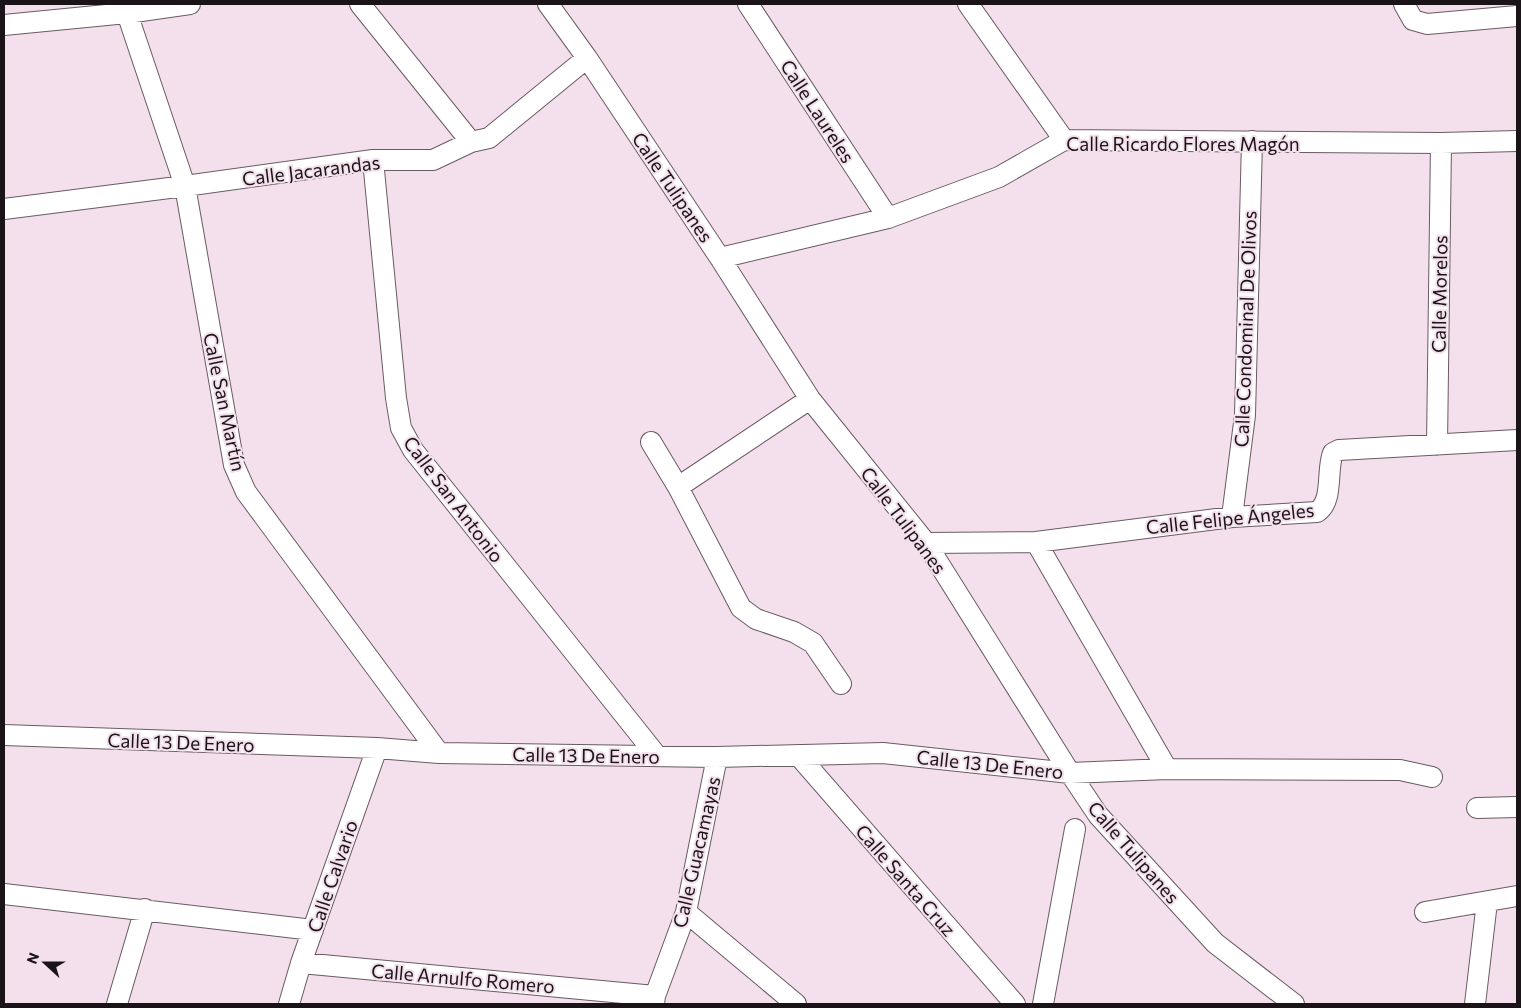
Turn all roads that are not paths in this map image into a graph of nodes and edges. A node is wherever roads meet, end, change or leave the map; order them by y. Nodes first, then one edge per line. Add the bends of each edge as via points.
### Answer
1 (190, 4) edge
2 (360, 4) edge
3 (548, 4) edge
4 (748, 4) edge
5 (968, 4) edge
6 (1404, 4) edge
7 (122, 8) edge
8 (1517, 16) edge
9 (4, 25) edge
10 (587, 58) junction
11 (1064, 140) junction
12 (1252, 141) junction
13 (1517, 141) edge
14 (471, 142) junction
15 (1441, 143) junction
16 (372, 160) junction
17 (185, 186) junction
18 (4, 209) edge
19 (888, 218) junction
20 (720, 258) junction
21 (810, 399) junction
22 (1517, 440) edge
23 (651, 442) dead end
24 (1437, 445) junction
25 (678, 487) junction
26 (1232, 516) junction
27 (1036, 542) junction
28 (926, 543) junction
29 (841, 684) dead end
30 (4, 735) edge
31 (377, 748) junction
32 (439, 753) junction
33 (798, 755) junction
34 (657, 756) junction
35 (718, 757) junction
36 (1167, 769) junction
37 (1070, 773) junction
38 (1432, 777) dead end
39 (1517, 807) edge
40 (1478, 808) dead end
41 (1075, 830) dead end
42 (4, 894) edge
43 (1517, 896) edge
44 (1487, 902) junction
45 (145, 909) junction
46 (686, 912) junction
47 (1425, 912) dead end
48 (313, 930) junction
49 (301, 963) junction
50 (655, 1000) edge
51 (117, 1004) edge
52 (289, 1004) edge
53 (796, 1004) edge
54 (1015, 1004) edge
55 (1043, 1004) edge
56 (1294, 1004) edge
57 (1475, 1004) edge

1 - 7 street
2 - 14 street
3 - 10 street, Calle Tulipanes
4 - 19 street, Calle Laureles
5 - 11 street
6 - 8 street via 1413,20 1427,24
7 - 9 street
7 - 17 street, Calle San Martín
10 - 14 street, Calle Jacarandas via 489,138
10 - 20 street, Calle Tulipanes
11 - 12 street, Calle Ricardo Flores Magón
11 - 19 street, Calle Ricardo Flores Magón via 999,177
12 - 15 street, Calle Ricardo Flores Magón
12 - 26 street, Calle Condominal De Olivos via 1245,415
13 - 15 street, Calle Ricardo Flores Magón
14 - 16 street, Calle Jacarandas via 433,160
15 - 24 street, Calle Morelos
16 - 17 street, Calle Jacarandas
16 - 34 street, Calle San Antonio via 401,428 413,450
17 - 18 street, Calle Jacarandas
17 - 32 street, Calle San Martín via 234,466 246,492
19 - 20 street, Calle Ricardo Flores Magón
20 - 21 street, Calle Tulipanes
21 - 25 street
21 - 28 street, Calle Tulipanes
22 - 24 street, Calle Felipe Ángeles
23 - 25 street
24 - 26 street, Calle Felipe Ángeles via 1339,450 1330,460 1326,500 1317,512
25 - 29 street via 741,608 756,619 812,642
26 - 27 street, Calle Felipe Ángeles
27 - 28 street, Calle Felipe Ángeles
27 - 36 street
28 - 37 street, Calle Tulipanes
30 - 31 street, Calle 13 De Enero
31 - 32 street, Calle 13 De Enero
31 - 48 street, Calle Calvario
32 - 34 street, Calle 13 De Enero
33 - 35 street, Calle 13 De Enero
33 - 37 street, Calle 13 De Enero via 883,753
33 - 54 street, Calle Santa Cruz
34 - 35 street, Calle 13 De Enero
35 - 46 street, Calle Guacamayas
36 - 37 street, Calle 13 De Enero
36 - 38 street, Calle 13 De Enero via 1400,770
37 - 56 street, Calle Tulipanes via 1098,816 1216,943
39 - 40 street
41 - 55 street
42 - 45 street
43 - 44 street
44 - 47 street
44 - 57 street
45 - 48 street
45 - 51 street
46 - 50 street, Calle Guacamayas
46 - 53 street
48 - 49 street, Calle Calvario
49 - 50 street, Calle Arnulfo Romero
49 - 52 street, Calle Calvario

